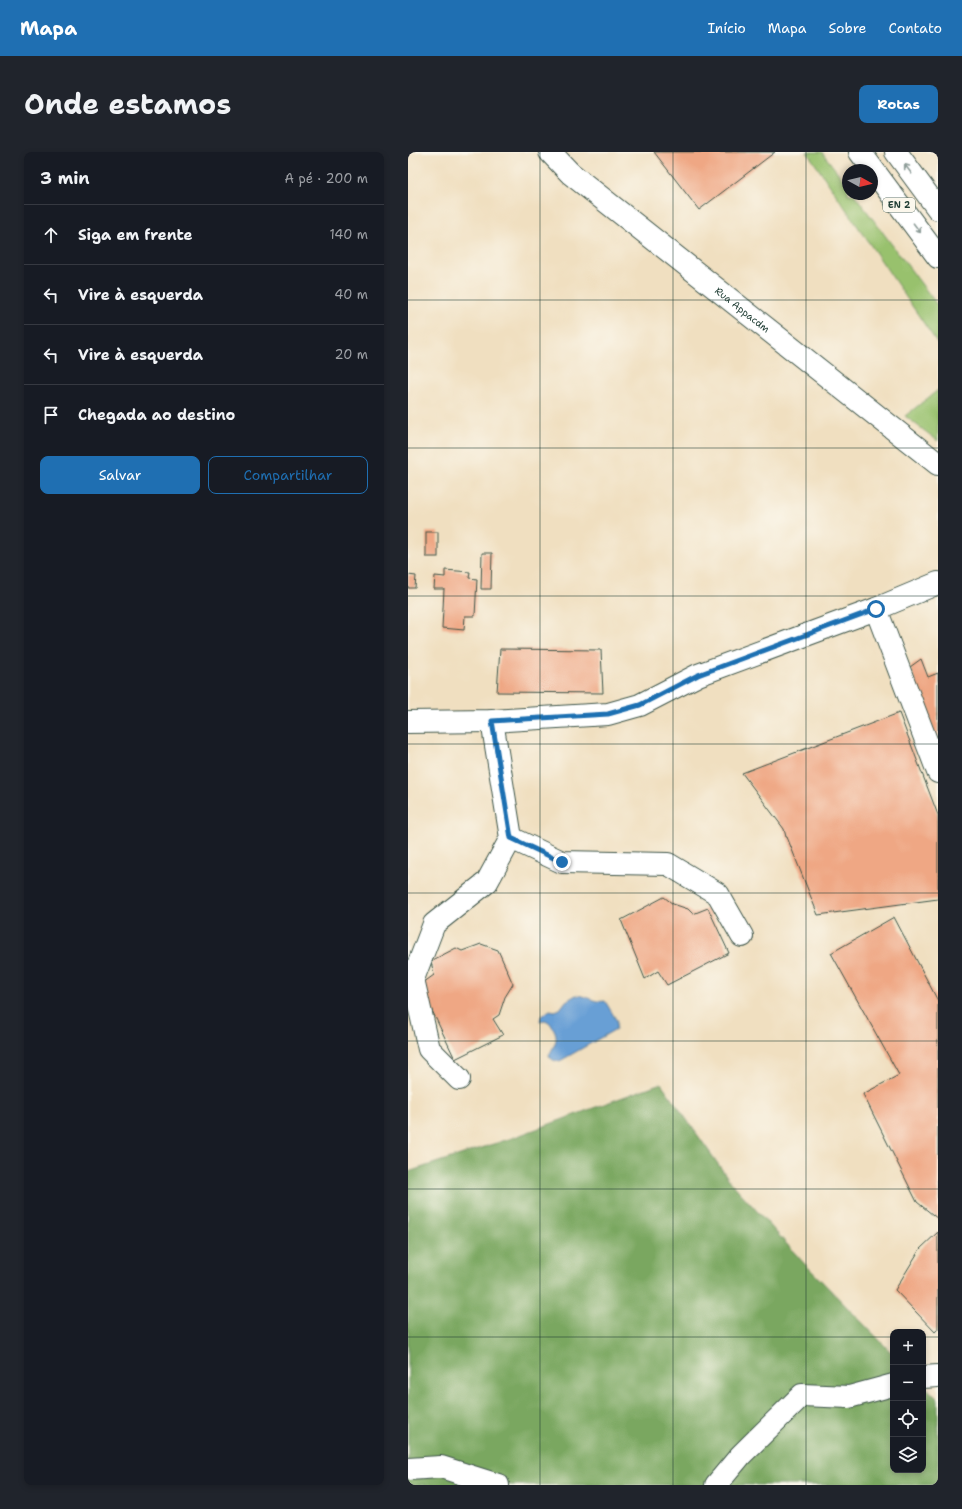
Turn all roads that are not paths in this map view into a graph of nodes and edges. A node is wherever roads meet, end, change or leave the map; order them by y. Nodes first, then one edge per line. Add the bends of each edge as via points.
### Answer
1 (550, 152) edge
2 (860, 152) edge
3 (896, 152) edge
4 (935, 202) edge
5 (938, 257) edge
6 (938, 464) edge
7 (938, 583) edge
8 (876, 609) junction
9 (492, 721) junction
10 (408, 722) edge
11 (938, 772) edge
12 (511, 838) junction
13 (742, 936) dead end
14 (459, 1079) dead end
15 (938, 1376) edge
16 (926, 1377) edge
17 (890, 1386) edge
18 (408, 1469) edge
19 (498, 1485) edge
20 (716, 1485) edge

1 - 6 street, Rua Appacdm via 570,173
2 -> 5 street, EN 2
4 -> 3 street, EN 2
7 - 8 street
8 - 9 street via 698,675 640,705 608,714
8 - 11 street
9 - 10 street
9 - 12 street
12 - 13 street via 562,862 668,864 718,894
12 - 14 street via 487,882 434,924 413,979 429,1049
15 - 16 street
17 - 20 street via 849,1397 802,1395 741,1455
18 - 19 street via 441,1467

